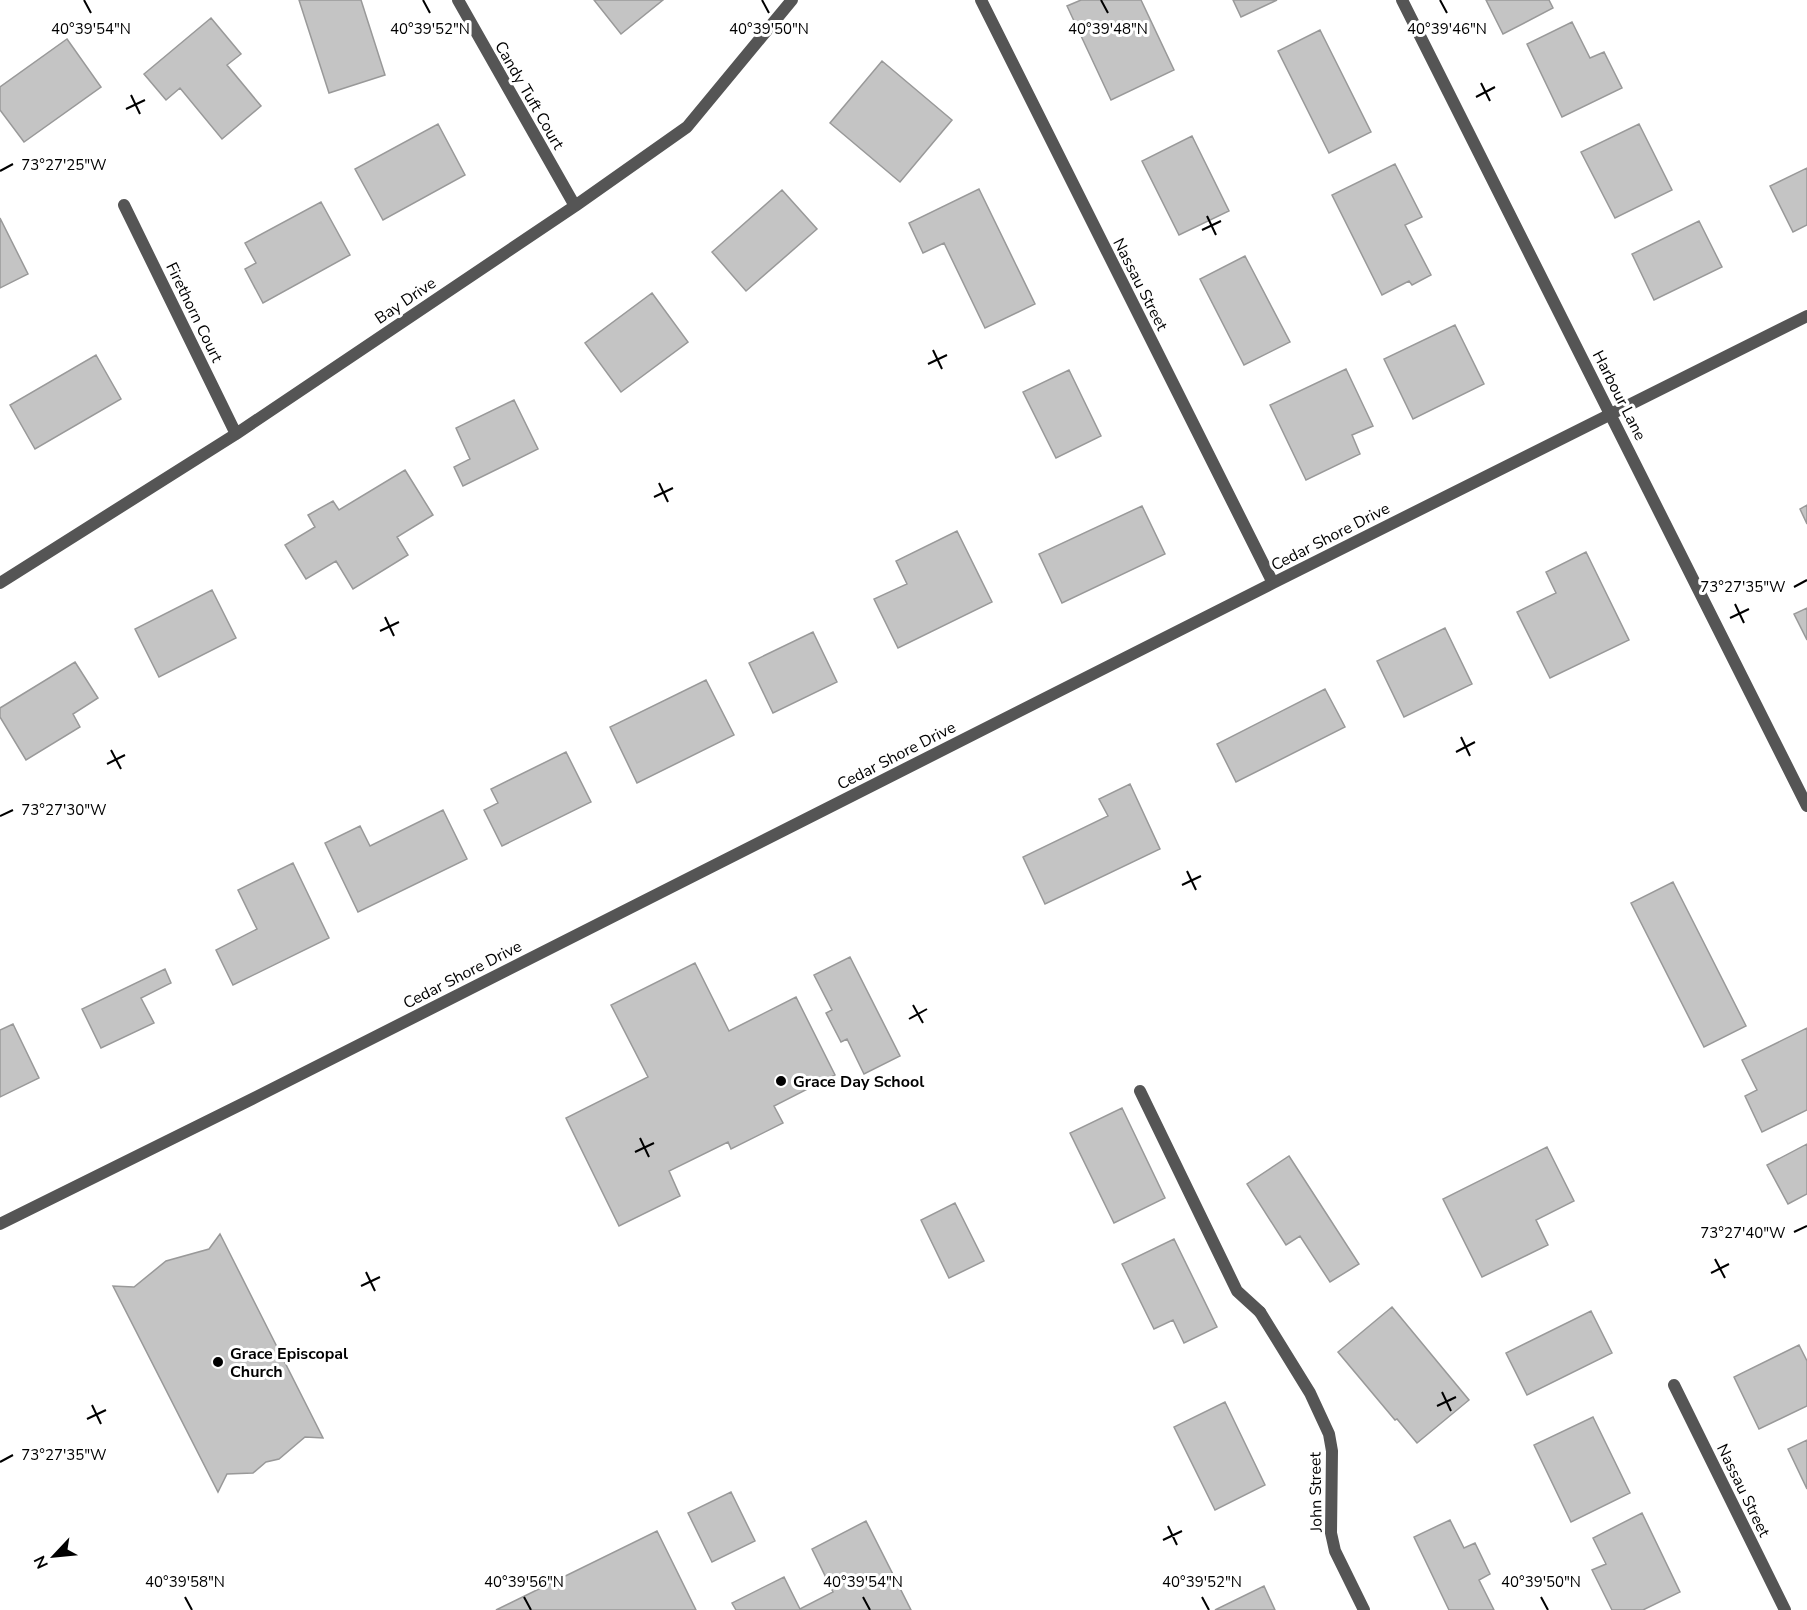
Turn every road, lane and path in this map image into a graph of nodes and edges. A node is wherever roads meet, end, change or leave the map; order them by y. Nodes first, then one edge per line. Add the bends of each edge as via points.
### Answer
1 (458, 0) edge
2 (792, 0) edge
3 (981, 0) edge
4 (1402, 0) edge
5 (124, 206) dead end
6 (575, 206) junction
7 (1807, 316) edge
8 (1611, 414) junction
9 (236, 434) junction
10 (0, 583) edge
11 (1273, 583) junction
12 (1807, 806) edge
13 (1140, 1091) dead end
14 (0, 1224) edge
15 (1674, 1385) dead end
16 (1364, 1610) edge
17 (1785, 1610) edge

1 - 6 street, Candy Tuft Court
2 - 6 street, Bay Drive via 687,127
3 - 11 street, Nassau Street
4 - 8 street, Harbour Lane
5 - 9 street, Firethorn Court
6 - 9 street, Bay Drive
7 - 8 street, Cedar Shore Drive
8 - 11 street, Cedar Shore Drive
8 - 12 street, Harbour Lane
9 - 10 street, Bay Drive
11 - 14 street, Cedar Shore Drive
13 - 16 street, John Street via 1237,1291 1260,1312 1310,1393 1329,1434 1335,1551
15 - 17 street, Nassau Street

